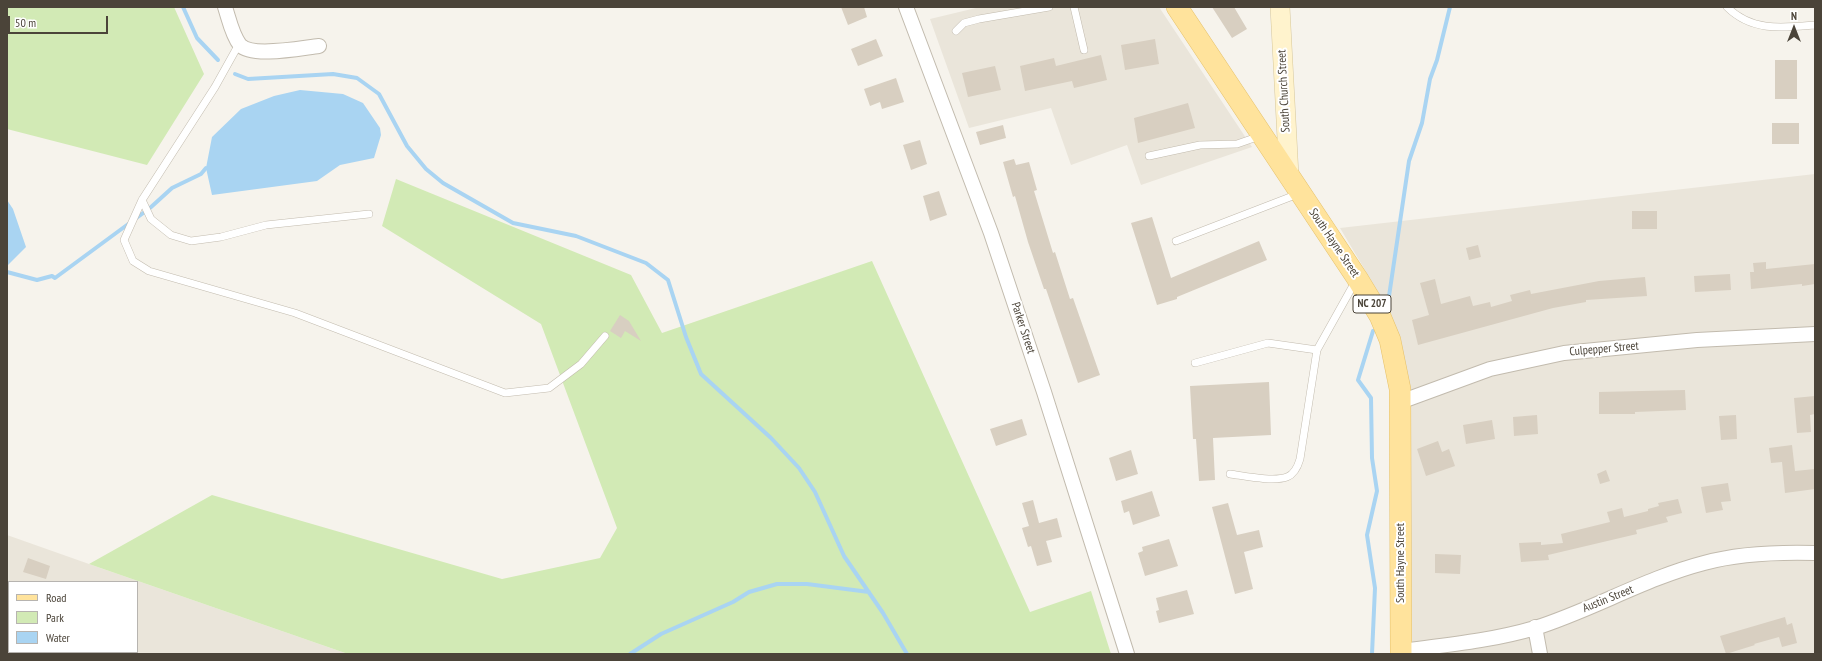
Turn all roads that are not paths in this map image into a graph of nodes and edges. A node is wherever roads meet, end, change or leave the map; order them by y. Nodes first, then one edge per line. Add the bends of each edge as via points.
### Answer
1 (226, 7) edge
2 (906, 7) edge
3 (1049, 7) edge
4 (1074, 7) edge
5 (1177, 7) edge
6 (1280, 7) edge
7 (1727, 7) edge
8 (1815, 25) edge
9 (956, 30) dead end
10 (239, 44) junction
11 (319, 46) dead end
12 (1084, 50) dead end
13 (1262, 135) junction
14 (1149, 156) dead end
15 (1289, 176) junction
16 (1300, 194) junction
17 (142, 200) junction
18 (369, 214) dead end
19 (1176, 241) dead end
20 (1357, 278) junction
21 (1815, 334) edge
22 (605, 336) dead end
23 (1317, 350) junction
24 (1195, 363) dead end
25 (1400, 402) junction
26 (1230, 474) dead end
27 (1815, 553) edge
28 (1535, 628) junction
29 (1401, 652) edge
30 (1128, 654) edge
31 (1540, 654) edge

1 - 10 street
2 - 30 street, Parker Street via 991,233
3 - 9 lane via 979,19 964,23
4 - 12 lane
5 - 13 main road, South Hayne Street / NC 207
6 - 15 street, South Church Street
7 - 8 lane via 1758,26
10 - 11 street via 246,50 265,52
10 - 17 lane via 211,93
13 - 14 lane via 1238,144 1200,145
13 - 15 main road, South Hayne Street / NC 207
15 - 16 main road, South Hayne Street / NC 207
16 - 19 lane
16 - 20 main road, South Hayne Street / NC 207
17 - 18 lane via 151,219 171,235 191,241 221,237 266,224
17 - 22 lane via 124,240 133,261 149,271 295,314 505,393 549,388 581,364
20 - 23 lane
20 - 25 main road, South Hayne Street / NC 207 via 1380,316 1390,340 1400,389
21 - 25 street, Culpepper Street via 1697,340 1564,353 1490,369
23 - 24 lane via 1268,343
23 - 26 lane via 1297,468 1288,476 1276,479
25 - 29 main road, South Hayne Street / NC 207
27 - 28 street, Austin Street via 1753,554 1704,562
28 - 29 street, Austin Street via 1491,639
28 - 31 street

